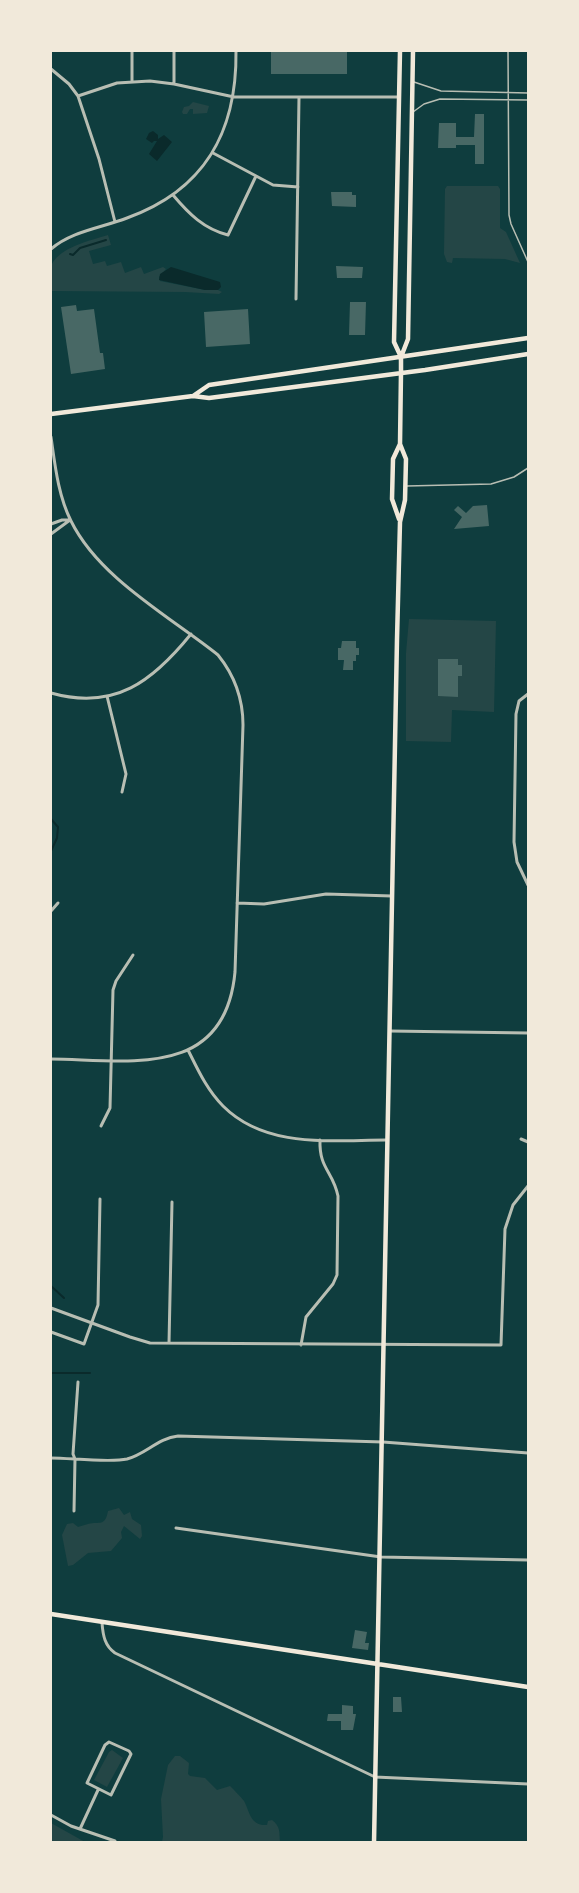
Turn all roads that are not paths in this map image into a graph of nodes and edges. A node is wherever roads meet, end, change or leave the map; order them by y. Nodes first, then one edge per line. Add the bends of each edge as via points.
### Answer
1 (132, 51) edge
2 (174, 51) edge
3 (236, 51) edge
4 (400, 51) edge
5 (413, 51) edge
6 (508, 51) edge
7 (51, 69) edge
8 (132, 81) junction
9 (413, 81) junction
10 (174, 84) junction
11 (509, 92) junction
12 (528, 93) edge
13 (78, 96) junction
14 (234, 97) junction
15 (299, 97) junction
16 (399, 98) junction
17 (509, 99) junction
18 (528, 100) edge
19 (412, 112) junction
20 (213, 153) junction
21 (256, 176) junction
22 (298, 187) junction
23 (173, 195) junction
24 (115, 222) junction
25 (51, 249) edge
26 (528, 262) edge
27 (296, 299) dead end
28 (527, 338) edge
29 (528, 354) edge
30 (401, 357) junction
31 (401, 372) junction
32 (193, 396) junction
33 (51, 414) edge
34 (51, 437) edge
35 (400, 444) junction
36 (528, 468) edge
37 (405, 486) junction
38 (70, 520) junction
39 (400, 522) junction
40 (51, 524) edge
41 (51, 534) edge
42 (191, 634) junction
43 (51, 693) edge
44 (528, 694) edge
45 (106, 696) junction
46 (123, 792) dead end
47 (528, 885) edge
48 (392, 896) junction
49 (58, 903) dead end
50 (237, 903) junction
51 (51, 911) edge
52 (134, 956) dead end
53 (388, 1031) junction
54 (528, 1034) edge
55 (188, 1050) junction
56 (51, 1059) edge
57 (111, 1060) junction
58 (101, 1126) dead end
59 (521, 1139) dead end
60 (320, 1140) junction
61 (388, 1140) junction
62 (528, 1142) edge
63 (528, 1186) edge
64 (100, 1199) dead end
65 (172, 1202) dead end
66 (51, 1308) edge
67 (93, 1323) junction
68 (51, 1332) edge
69 (169, 1344) junction
70 (301, 1345) junction
71 (384, 1346) junction
72 (78, 1382) dead end
73 (383, 1442) junction
74 (528, 1453) edge
75 (51, 1458) edge
76 (75, 1459) junction
77 (74, 1512) dead end
78 (176, 1528) dead end
79 (381, 1557) junction
80 (528, 1560) edge
81 (51, 1614) edge
82 (102, 1623) junction
83 (378, 1664) junction
84 (528, 1687) edge
85 (375, 1777) junction
86 (528, 1784) edge
87 (98, 1790) junction
88 (51, 1815) edge
89 (79, 1829) junction
90 (115, 1842) edge
91 (374, 1842) edge

1 - 8 street
2 - 10 street
3 - 14 street
4 - 16 main road
5 - 9 main road
6 - 11 lane
7 - 13 street
8 - 10 street
8 - 13 street
9 - 11 lane via 441,91
9 - 19 main road
10 - 14 street
11 - 12 lane
11 - 17 lane
13 - 24 street
14 - 15 street
14 - 20 street
15 - 16 street
15 - 22 street
16 - 30 main road via 394,342
17 - 18 lane
17 - 19 lane via 440,99
17 - 26 lane via 509,214
19 - 30 main road via 408,339
20 - 21 street
20 - 23 street
21 - 22 street via 279,187
21 - 23 street via 228,236 190,215
22 - 27 street
23 - 24 street
24 - 25 street via 69,237
28 - 30 main road
29 - 31 main road
30 - 31 main road
30 - 32 main road via 209,385
31 - 32 main road via 209,398
31 - 35 main road
32 - 33 main road
34 - 38 street via 57,479
35 - 37 main road via 406,459
35 - 39 main road via 393,459 393,500
36 - 37 lane via 491,484
37 - 39 main road
38 - 40 street
38 - 41 street
38 - 42 street via 109,572
39 - 48 main road
42 - 45 street via 155,673
42 - 50 street via 218,655 228,669 242,706
43 - 45 street via 84,698
44 - 47 street via 519,701 516,714 513,829 515,853
45 - 46 street via 126,774
48 - 50 street via 326,894 264,904
48 - 53 main road
49 - 51 street
50 - 55 street via 235,972 230,999 219,1023
52 - 57 street via 113,990
53 - 54 street
53 - 61 main road
55 - 57 street via 162,1059
55 - 60 street via 213,1094 240,1119 274,1135
56 - 57 street
57 - 58 street via 110,1108
59 - 62 street
60 - 61 street
60 - 70 street via 321,1162 338,1196 337,1275 306,1317
61 - 71 main road
63 - 71 street via 513,1205 505,1229 501,1345
64 - 67 street via 98,1305
65 - 69 street
66 - 67 street
67 - 68 street via 84,1344
67 - 69 street via 140,1341
69 - 70 street
70 - 71 street
71 - 73 main road
72 - 76 street
73 - 74 street
73 - 76 street via 175,1436 127,1459
73 - 79 main road
75 - 76 street
76 - 77 street
78 - 79 street
79 - 80 street
79 - 83 main road
81 - 82 main road
82 - 83 main road
82 - 85 street via 107,1645 116,1653
83 - 84 main road
83 - 85 main road
85 - 86 street
85 - 91 main road
87 - 87 street via 113,1794 131,1756 112,1742 106,1743 87,1782
87 - 89 street
88 - 89 street
89 - 90 street

